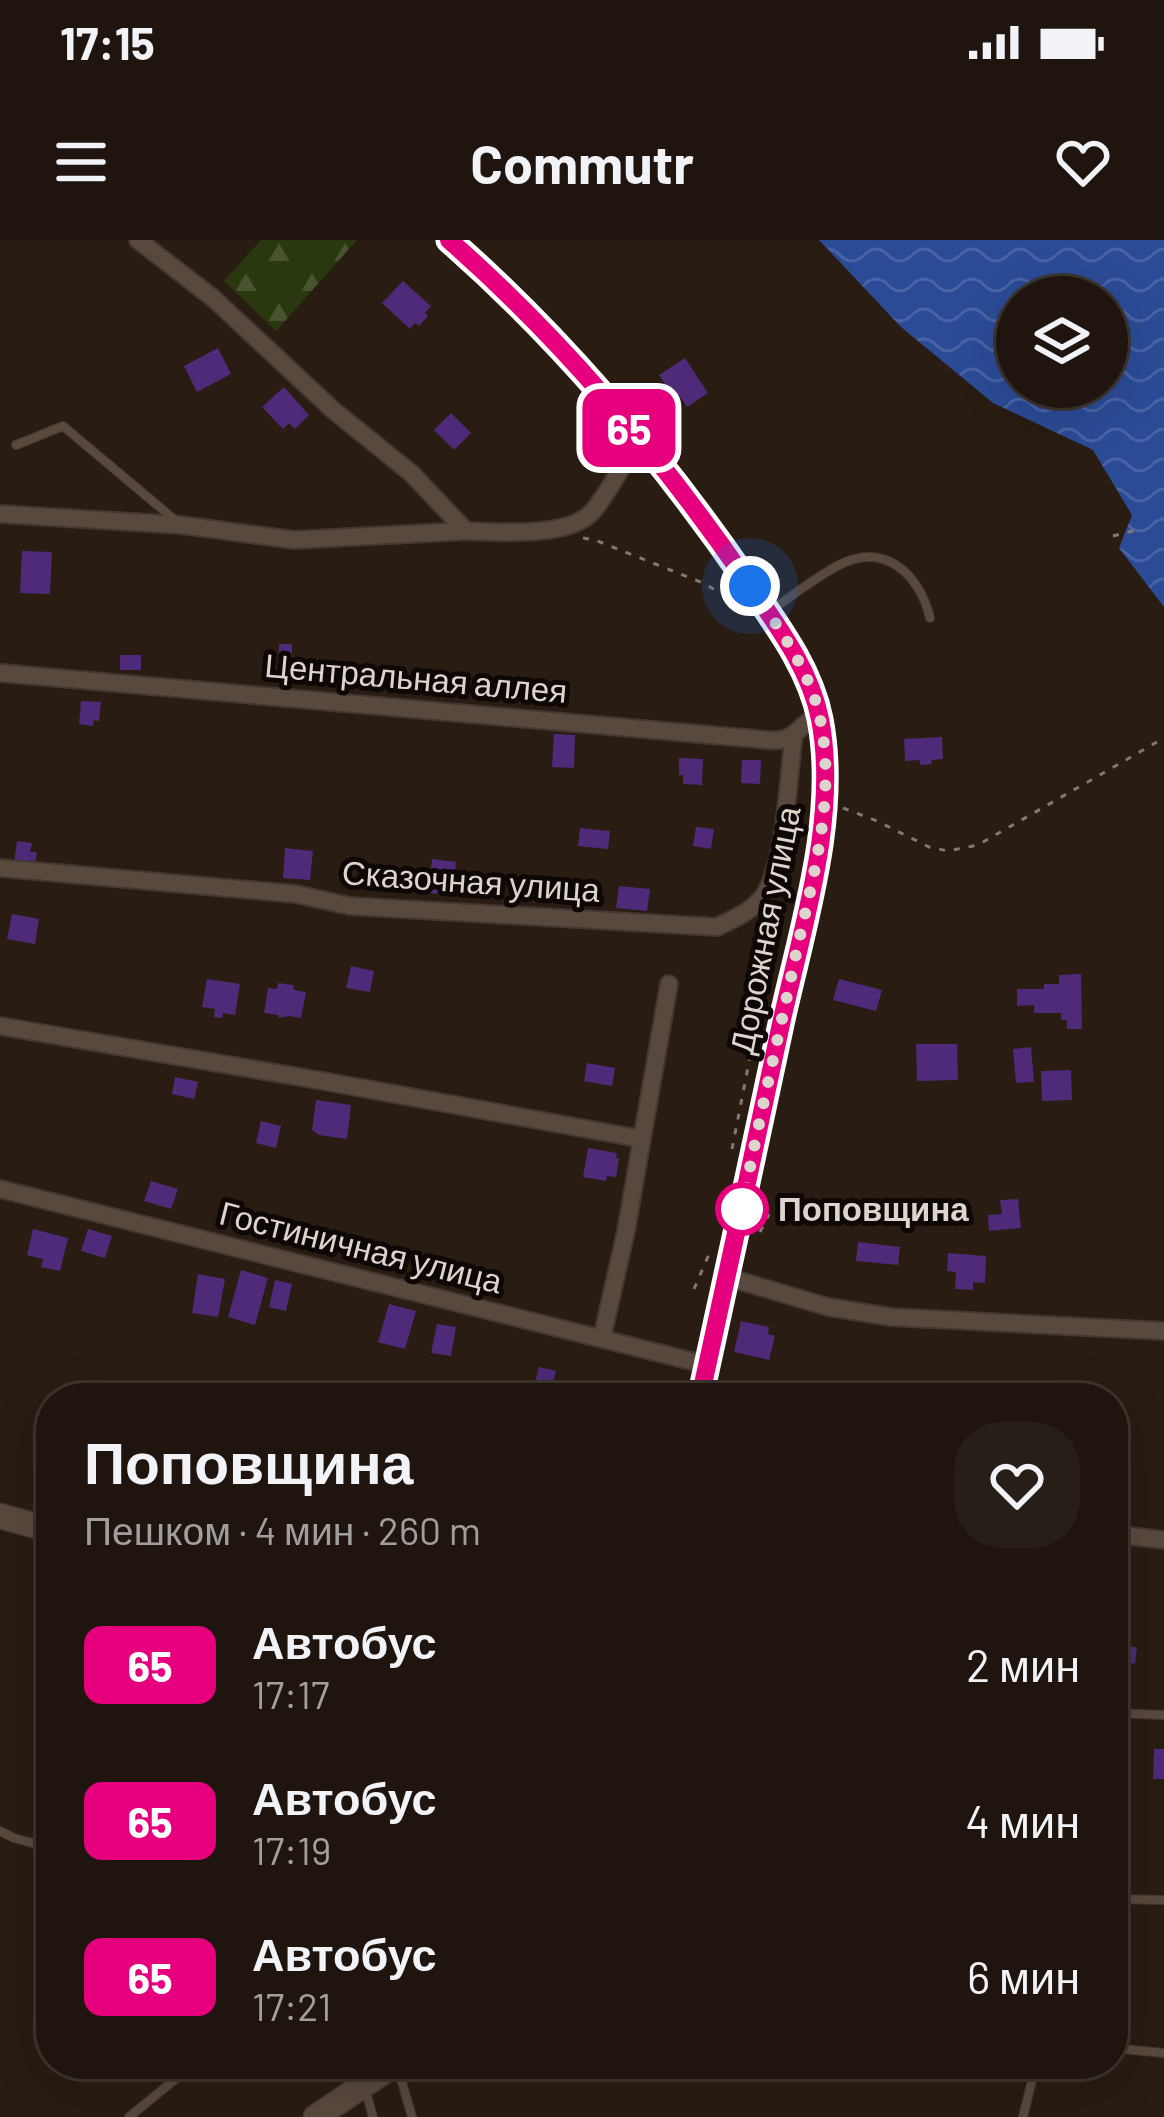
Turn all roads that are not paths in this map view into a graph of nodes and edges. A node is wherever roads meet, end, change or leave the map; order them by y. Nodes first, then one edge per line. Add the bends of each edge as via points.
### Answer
1 (138, 240) edge
2 (449, 240) edge
3 (640, 440) junction
4 (16, 445) dead end
5 (0, 514) edge
6 (181, 525) junction
7 (466, 531) junction
8 (768, 612) junction
9 (930, 618) dead end
10 (0, 673) edge
11 (820, 717) junction
12 (794, 734) junction
13 (0, 868) edge
14 (669, 984) dead end
15 (0, 1027) edge
16 (642, 1139) junction
17 (0, 1189) edge
18 (727, 1277) junction
19 (1164, 1331) edge
20 (602, 1338) junction
21 (707, 1365) junction
22 (703, 1383) edge
23 (0, 1516) edge
24 (36, 1526) edge
25 (1128, 1536) edge
26 (1164, 1540) edge
27 (1128, 1714) edge
28 (1164, 1715) edge
29 (0, 1831) edge
30 (36, 1844) edge
31 (1128, 1899) edge
32 (1164, 1900) edge
33 (1128, 2049) edge
34 (1164, 2053) edge
35 (176, 2079) edge
36 (373, 2079) edge
37 (401, 2079) edge
38 (1032, 2079) edge
39 (364, 2085) junction
40 (129, 2117) edge
41 (316, 2117) edge
42 (373, 2117) edge
43 (412, 2117) edge
44 (1023, 2117) edge

1 - 7 street via 411,473
2 - 3 main road, Дорожная улица via 531,316
3 - 7 street via 585,519 540,532
3 - 8 main road, Дорожная улица
4 - 6 lane via 63,426
5 - 6 street
6 - 7 street via 294,540
8 - 9 lane via 839,565 868,558 907,572
8 - 11 main road, Дорожная улица
10 - 12 street, Центральная аллея via 757,739
11 - 12 street
11 - 18 main road, Дорожная улица via 825,799
12 - 13 street, Сказочная улица via 778,862 764,896 717,927 350,906 296,894
14 - 16 street
15 - 16 street
16 - 20 street
17 - 20 street, Гостиничная улица
18 - 19 street via 891,1317
18 - 21 main road, Дорожная улица
20 - 21 street, Гостиничная улица
21 - 22 main road, Дорожная улица
23 - 24 main road
25 - 26 street
27 - 28 lane
29 - 30 lane
31 - 32 lane
33 - 34 lane
35 - 40 lane
36 - 39 main road
37 - 43 lane
38 - 44 lane
39 - 41 main road
39 - 42 lane

